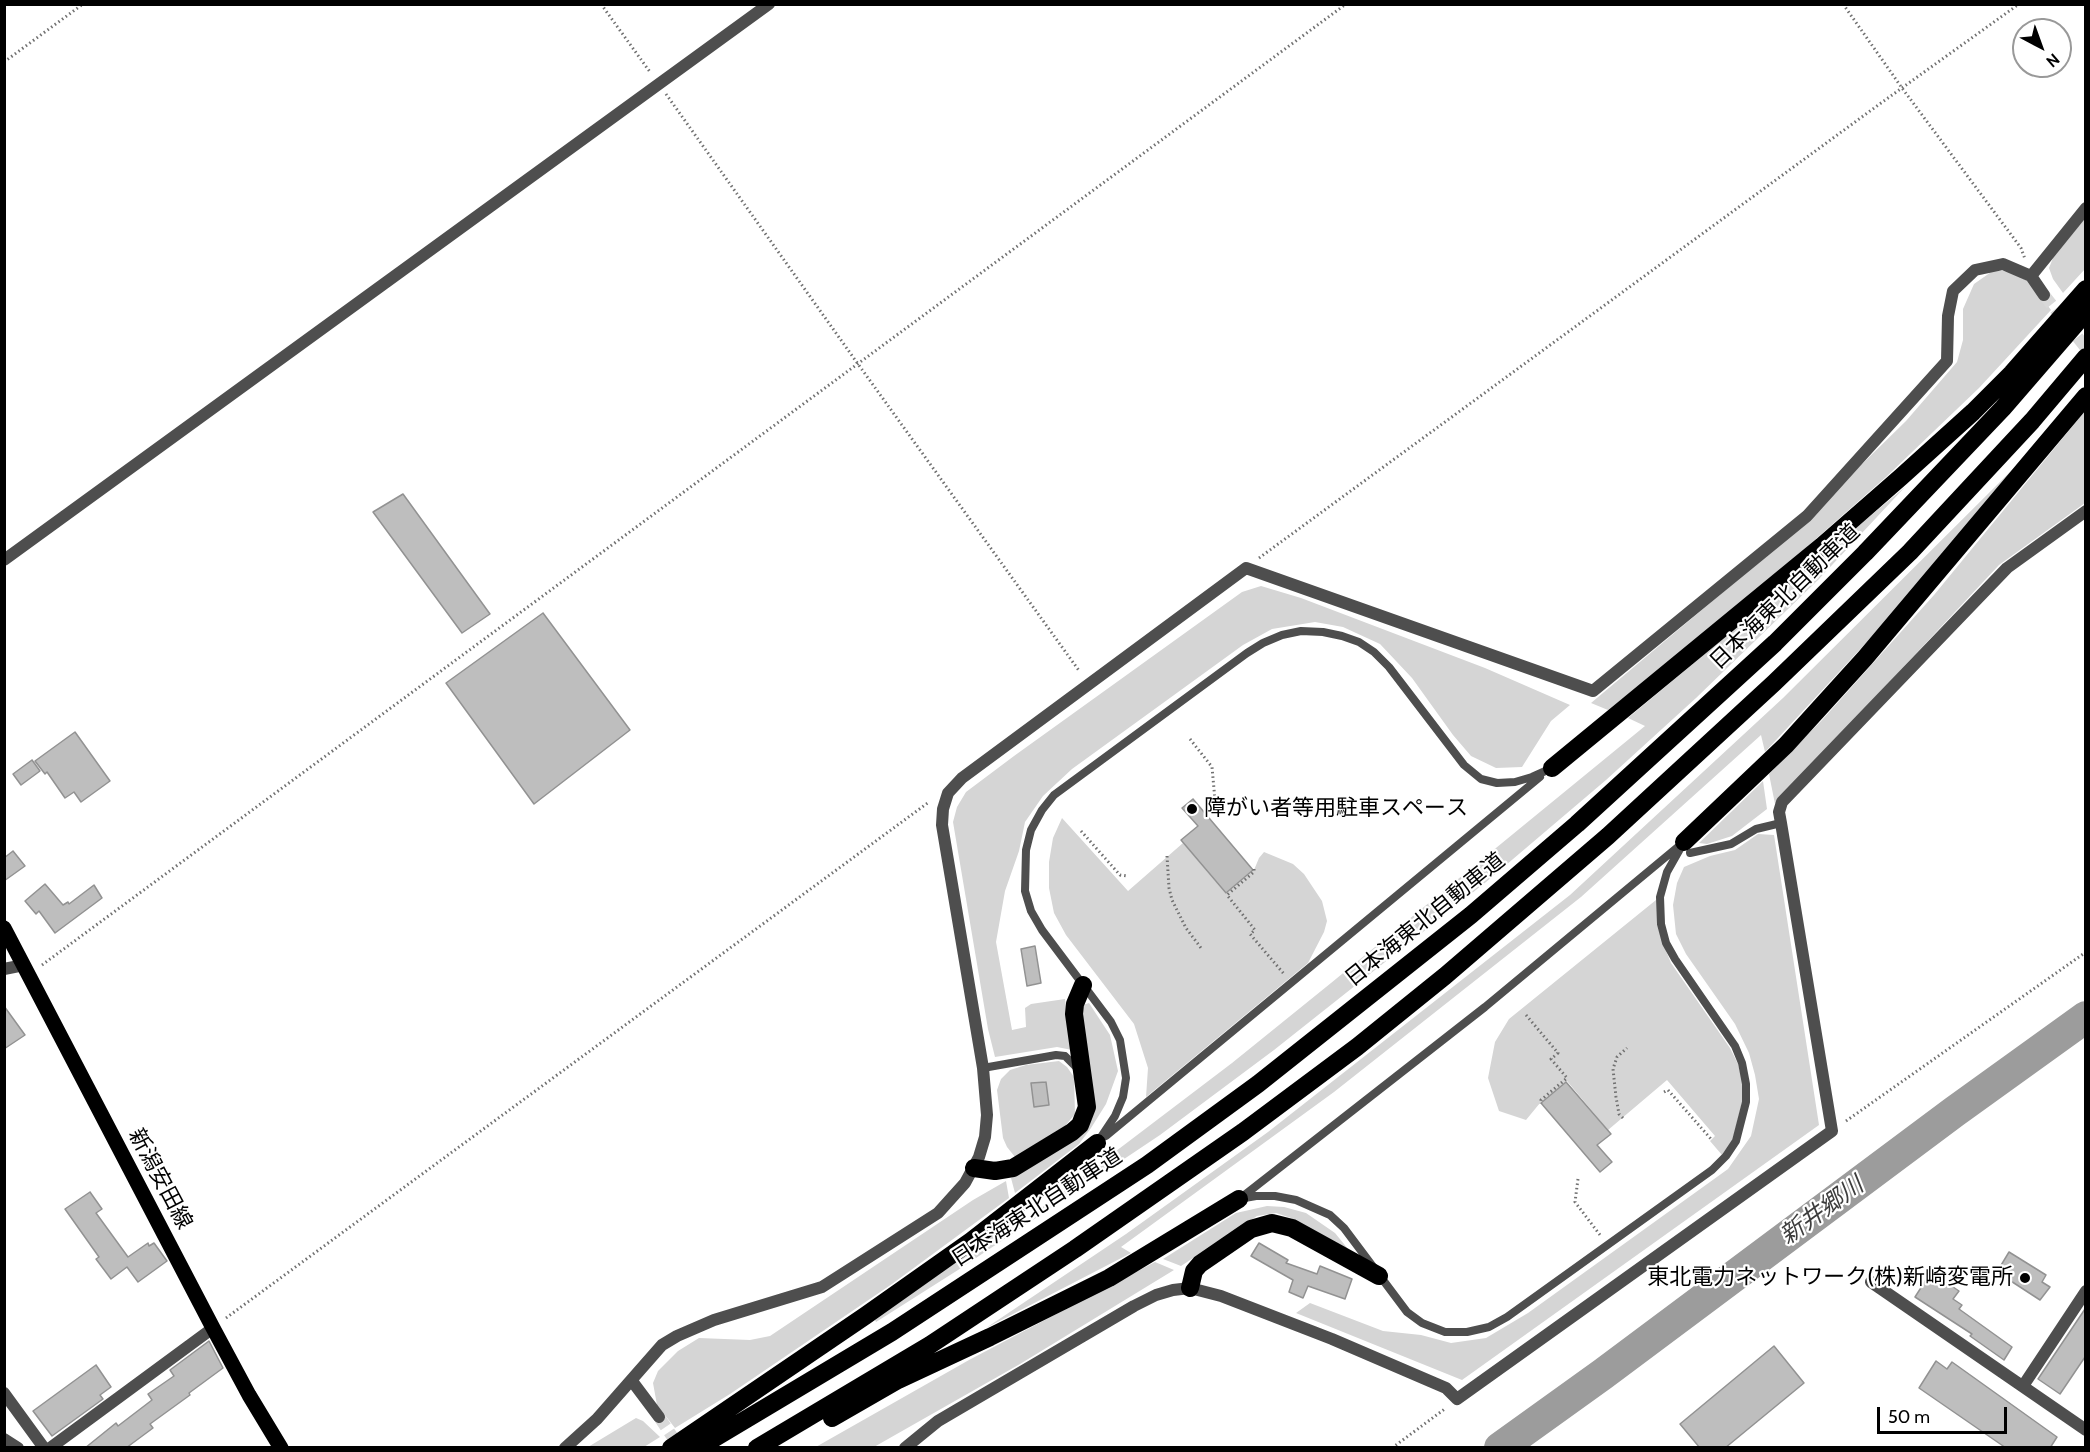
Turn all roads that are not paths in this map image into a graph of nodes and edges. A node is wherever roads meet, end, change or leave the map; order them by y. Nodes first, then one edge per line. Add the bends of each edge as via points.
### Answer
1 (770, 4) edge
2 (2085, 208) edge
3 (2031, 276) junction
4 (2085, 289) edge
5 (2044, 295) tunnel mouth
6 (2085, 312) edge
7 (2085, 357) edge
8 (2085, 396) edge
9 (2085, 511) edge
10 (4, 560) edge
11 (1552, 768) junction
12 (1781, 823) junction
13 (1687, 847) junction
14 (4, 928) edge
15 (4, 969) edge
16 (26, 970) junction
17 (1083, 985) junction
18 (982, 1068) junction
19 (1083, 1082) junction
20 (1097, 1143) junction
21 (974, 1168) junction
22 (1239, 1199) junction
23 (1379, 1276) junction
24 (1871, 1282) dead end
25 (1190, 1288) junction
26 (2085, 1291) edge
27 (213, 1328) junction
28 (632, 1381) junction
29 (2023, 1386) junction
30 (4, 1393) edge
31 (659, 1417) tunnel mouth
32 (2085, 1430) edge
33 (4, 1439) edge
34 (18, 1448) edge
35 (44, 1448) edge
36 (50, 1448) edge
37 (281, 1448) edge
38 (565, 1448) edge
39 (671, 1448) edge
40 (698, 1448) edge
41 (757, 1448) edge
42 (779, 1448) edge
43 (905, 1448) edge

1 - 10 street
2 - 3 street
3 - 5 street
3 - 18 street via 2003,264 1976,270 1953,291 1947,361 1807,516 1593,691 1246,568 962,778 948,793 942,825
4 - 11 highway via 2012,373 1901,477
6 - 40 highway, 日本海東北自動車道 via 2002,408 1783,635 1472,915 1258,1084 1147,1165 892,1332
7 - 41 highway via 2032,421 1910,552 1608,836 1445,976 1319,1076 1075,1249 930,1345
8 - 13 highway via 1865,658
9 - 12 street via 2007,568 1782,802
11 - 17 lane via 1515,782 1481,779 1464,765 1389,667 1359,642 1323,632 1301,632 1263,643 1054,795 1031,830 1024,870 1031,912
11 - 20 lane
12 - 13 lane via 1755,829 1731,844
12 - 25 street via 1832,1131 1457,1399 1446,1388 1332,1339
13 - 22 lane
13 - 23 lane via 1667,872 1660,897 1661,924 1666,943 1735,1046 1742,1063 1746,1102 1736,1141 1726,1156 1712,1170 1489,1327 1445,1332 1422,1323 1407,1312
14 - 16 main road, 新潟安田線
15 - 16 street
16 - 27 main road, 新潟安田線
17 - 19 highway via 1074,1014
17 - 20 lane via 1120,1040 1126,1078 1115,1116
18 - 19 lane via 1056,1054 1072,1061
18 - 21 street via 987,1115 985,1137
19 - 21 highway via 1087,1107 1080,1125 1072,1132 1013,1168
20 - 39 highway via 952,1254
21 - 28 street via 938,1213 844,1274 822,1287 714,1320 677,1336 662,1345
22 - 23 lane via 1275,1196 1296,1200 1330,1215
22 - 42 highway via 1109,1278 898,1380
23 - 25 highway via 1292,1228 1272,1223 1251,1229 1200,1264
24 - 29 street
25 - 43 street via 1173,1290 1134,1306 938,1421
26 - 29 street
27 - 36 street
27 - 37 main road, 新潟安田線
28 - 31 street
28 - 38 street
29 - 32 street
30 - 35 street
33 - 34 street

